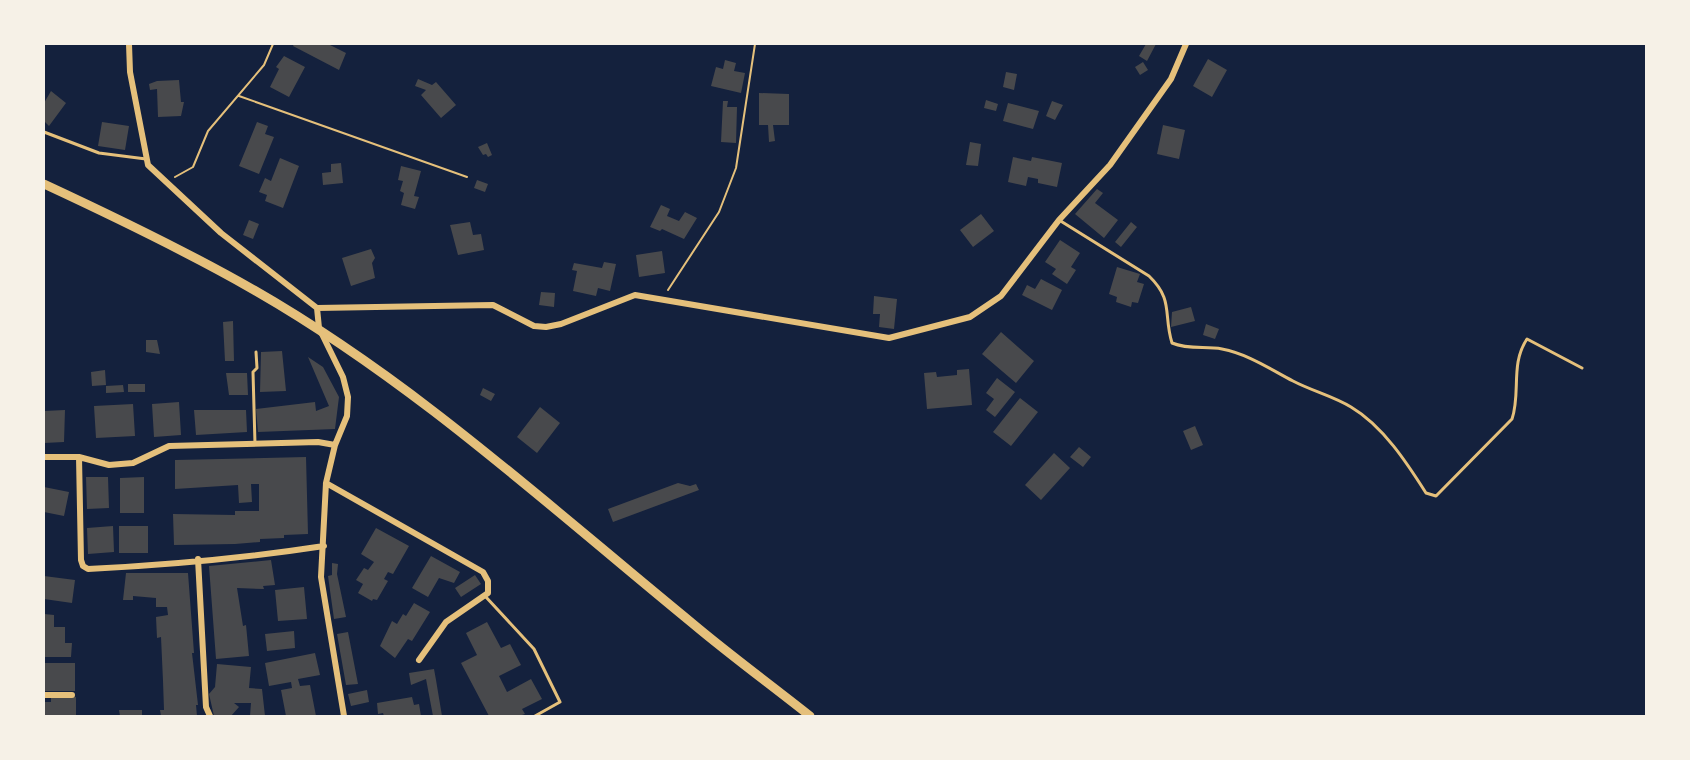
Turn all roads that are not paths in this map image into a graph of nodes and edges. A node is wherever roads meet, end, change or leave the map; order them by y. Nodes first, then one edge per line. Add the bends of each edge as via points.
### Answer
1 (129, 44) edge
2 (1186, 44) edge
3 (44, 132) edge
4 (146, 159) junction
5 (44, 184) edge
6 (1059, 220) junction
7 (317, 308) junction
8 (256, 352) dead end
9 (1582, 368) dead end
10 (255, 444) junction
11 (335, 445) junction
12 (44, 457) edge
13 (79, 457) junction
14 (326, 483) junction
15 (324, 546) junction
16 (198, 559) junction
17 (484, 596) junction
18 (419, 660) dead end
19 (44, 695) edge
20 (72, 695) dead end
21 (210, 717) edge
22 (344, 717) edge
23 (535, 717) edge
24 (810, 717) edge

1 - 4 street via 130,72
2 - 6 street via 1171,79 1117,156
3 - 4 lane via 99,153
4 - 7 street via 164,182 220,233
5 - 24 main road via 255,290 346,350 503,466
6 - 7 street via 1001,296 970,317 889,338 635,295 546,327 534,326 493,305
6 - 9 lane via 1149,276 1160,287 1166,299 1172,343 1183,348 1222,349 1256,361 1349,406 1385,437 1426,493 1436,496 1512,419 1518,356 1527,339
7 - 11 street via 319,328 343,377 348,397 347,416
8 - 10 lane
10 - 11 street
10 - 13 street via 169,446 134,463 109,465
11 - 14 street
12 - 13 street
13 - 16 street via 82,566 88,569 164,565
14 - 15 street
14 - 17 street via 483,572 490,588
15 - 16 street
15 - 22 street via 321,577
16 - 21 street via 206,707
17 - 18 street via 446,622
17 - 23 lane via 534,649 560,702
19 - 20 street

